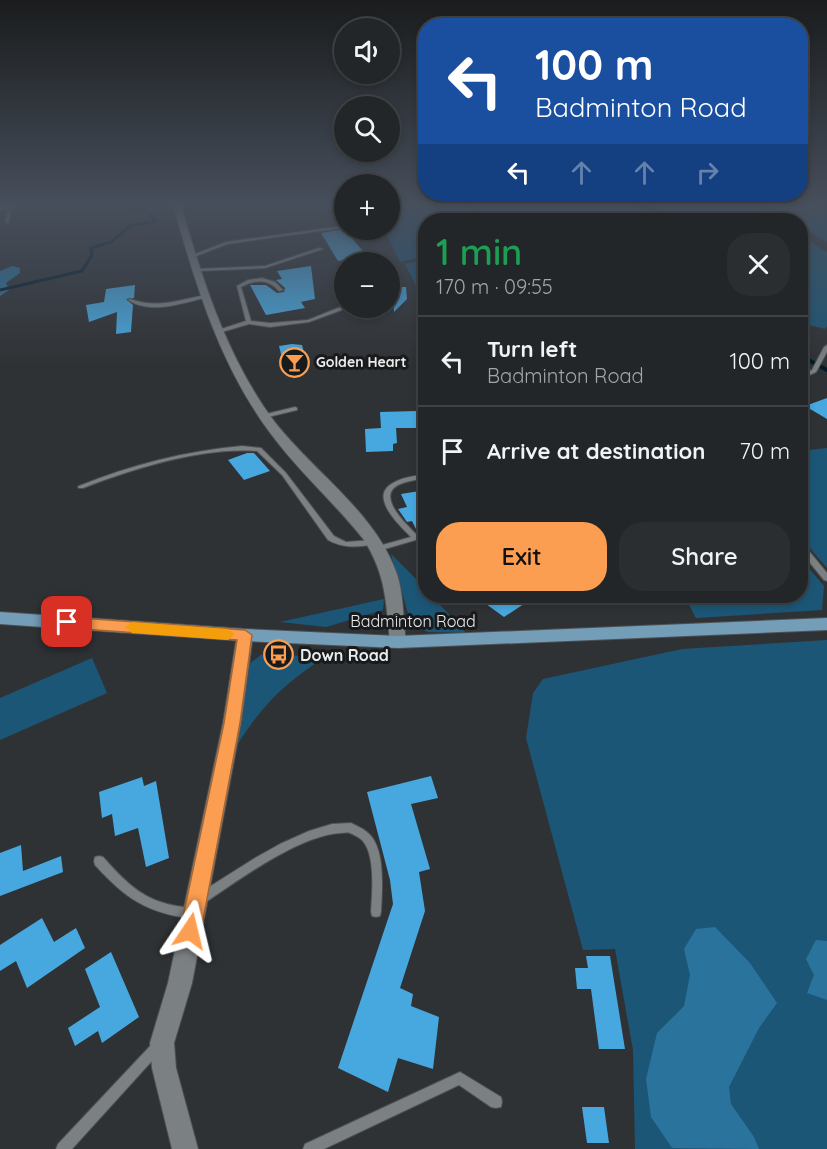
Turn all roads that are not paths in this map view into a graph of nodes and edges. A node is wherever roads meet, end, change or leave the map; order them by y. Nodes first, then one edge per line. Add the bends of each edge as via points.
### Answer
1 (193, 259) edge
2 (291, 259) edge
3 (197, 270) junction
4 (281, 290) dead end
5 (206, 296) junction
6 (130, 300) dead end
7 (334, 311) edge
8 (249, 322) junction
9 (220, 331) junction
10 (827, 347) edge
11 (808, 374) edge
12 (295, 409) dead end
13 (264, 416) junction
14 (418, 478) edge
15 (81, 487) dead end
16 (416, 538) joint
17 (376, 545) junction
18 (808, 555) edge
19 (827, 578) edge
20 (0, 618) edge
21 (827, 624) edge
22 (245, 635) junction
23 (398, 642) junction
24 (99, 861) dead end
25 (194, 908) junction
26 (376, 912) dead end
27 (162, 1043) junction
28 (496, 1102) dead end
29 (63, 1149) edge
30 (185, 1149) edge
31 (310, 1149) edge

1 - 3 street
2 - 3 lane via 264,267
3 - 5 street
4 - 8 lane via 276,282 268,280 239,286
5 - 6 lane via 149,306
5 - 9 street
7 - 8 lane via 309,321 270,325
8 - 9 lane
9 - 13 street via 245,386
10 - 11 lane via 814,371
12 - 13 lane
13 - 17 street
14 - 16 lane via 396,482 386,495 391,512
15 - 17 lane via 139,468 250,447 267,454 331,538 340,544
16 - 17 lane
17 - 23 street via 390,575
18 - 19 lane
20 - 22 main road, Badminton Road
21 - 23 main road, Badminton Road
22 - 23 main road, Badminton Road
22 - 25 street via 232,723
24 - 25 lane via 123,889 144,902 167,911
25 - 26 lane via 254,864 309,835 342,826 365,836 371,850 377,886
25 - 27 street via 180,983
27 - 29 lane
27 - 30 street via 164,1068
28 - 31 lane via 460,1078

